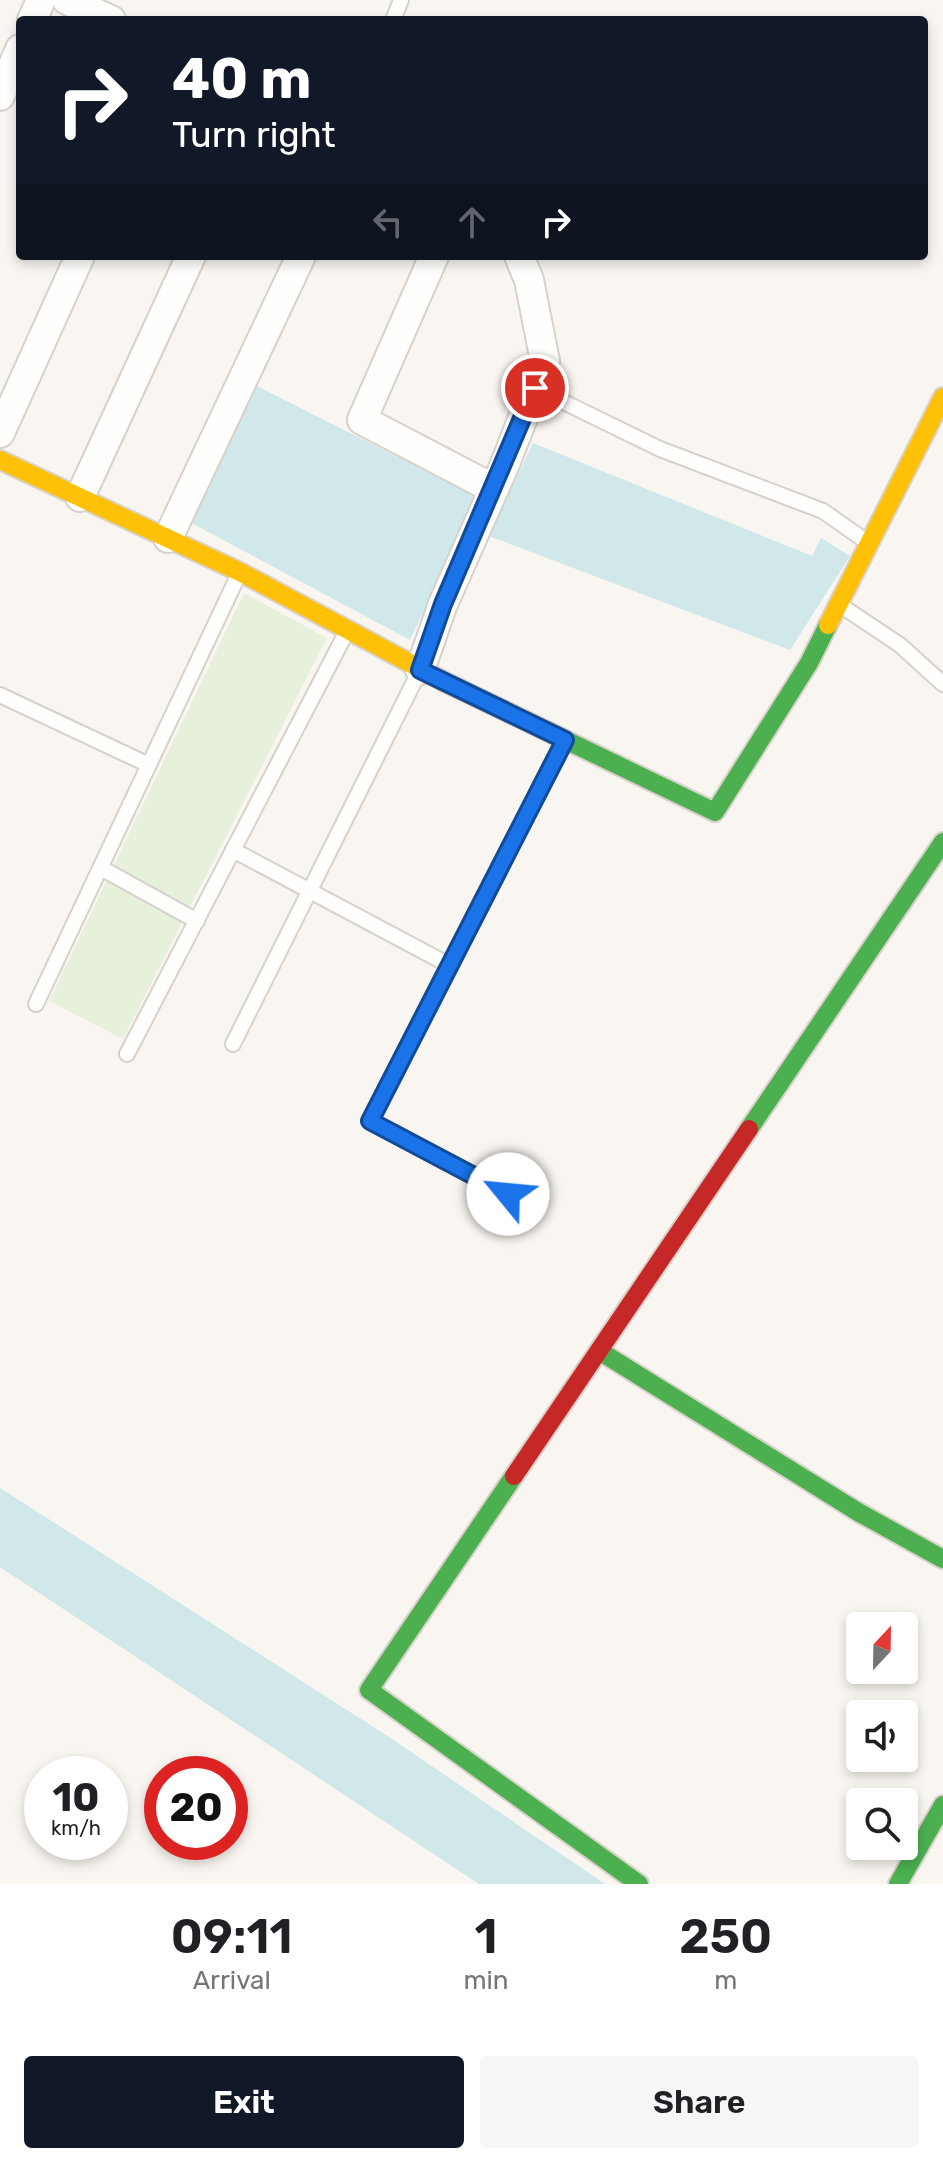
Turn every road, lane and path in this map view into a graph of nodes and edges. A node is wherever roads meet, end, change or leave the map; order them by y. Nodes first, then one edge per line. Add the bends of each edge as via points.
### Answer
1 (67, 0) edge
2 (102, 16) edge
3 (16, 58) edge
4 (0, 96) edge
5 (78, 260) edge
6 (189, 260) edge
7 (299, 260) edge
8 (432, 260) edge
9 (521, 260) edge
10 (535, 388) junction
11 (943, 397) edge
12 (0, 433) edge
13 (0, 460) edge
14 (494, 489) junction
15 (80, 497) junction
16 (168, 538) junction
17 (870, 543) junction
18 (240, 572) junction
19 (839, 604) junction
20 (348, 629) junction
21 (420, 670) junction
22 (943, 684) edge
23 (0, 695) edge
24 (565, 740) junction
25 (149, 765) junction
26 (943, 842) edge
27 (233, 850) junction
28 (101, 868) junction
29 (197, 921) junction
30 (449, 965) junction
31 (36, 1004) dead end
32 (233, 1044) dead end
33 (127, 1054) dead end
34 (508, 1194) dead end
35 (601, 1352) junction
36 (943, 1559) edge
37 (943, 1805) edge
38 (639, 1884) edge
39 (898, 1884) edge

1 - 2 street
3 - 4 street
5 - 12 street
6 - 15 street
7 - 16 street
8 - 14 street via 362,420
9 - 10 street via 545,361
10 - 14 street
10 - 17 lane via 660,449 823,511
11 - 17 street
13 - 15 street
14 - 21 street
15 - 16 street
16 - 18 street
17 - 19 street
18 - 20 street
18 - 25 lane
19 - 22 lane via 900,645
19 - 24 street via 809,663 715,812
20 - 21 street
20 - 27 lane
21 - 24 street
21 - 32 lane
23 - 25 lane
24 - 30 lane
25 - 28 lane
26 - 35 street
27 - 29 lane
27 - 30 lane
28 - 29 lane
28 - 31 lane
29 - 33 lane
30 - 34 lane via 370,1121
35 - 36 street
35 - 38 street via 369,1690
37 - 39 street

